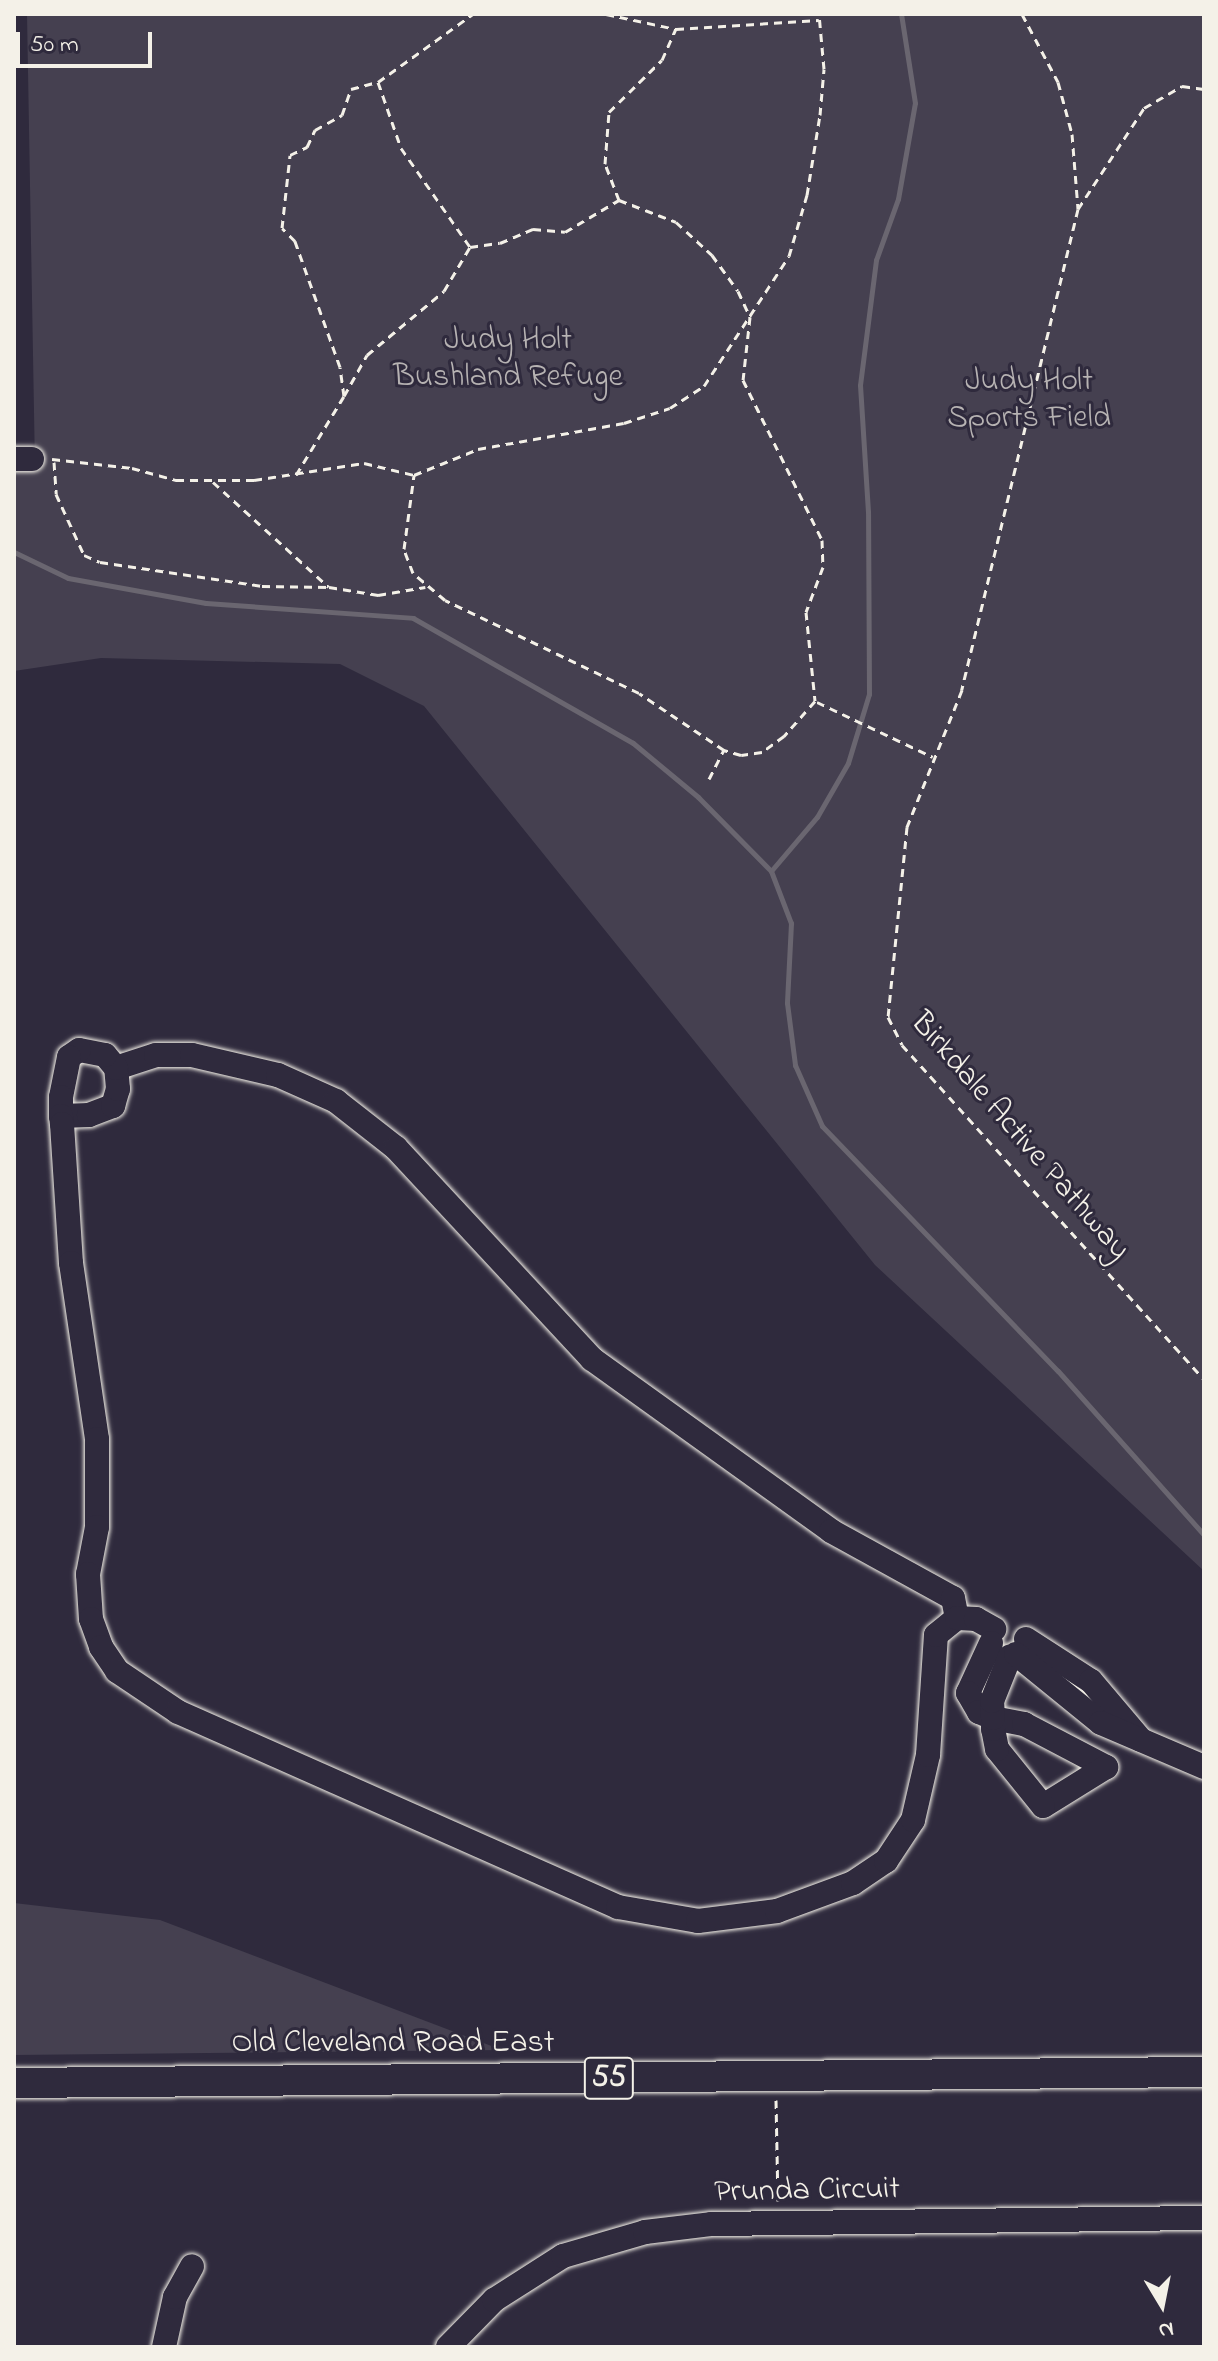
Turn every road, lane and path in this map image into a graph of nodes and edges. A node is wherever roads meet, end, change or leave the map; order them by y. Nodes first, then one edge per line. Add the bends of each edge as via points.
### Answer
1 (473, 14) edge
2 (606, 14) edge
3 (819, 14) edge
4 (1022, 14) edge
5 (819, 20) junction
6 (676, 29) junction
7 (378, 82) junction
8 (1204, 89) edge
9 (619, 200) junction
10 (1078, 209) junction
11 (470, 247) junction
12 (750, 317) junction
13 (344, 396) junction
14 (33, 459) edge
15 (296, 475) junction
16 (414, 475) junction
17 (213, 482) junction
18 (329, 587) junction
19 (425, 587) junction
20 (815, 701) junction
21 (724, 750) junction
22 (933, 757) junction
23 (709, 779) dead end
24 (116, 1068) junction
25 (61, 1116) junction
26 (1204, 1379) edge
27 (957, 1618) junction
28 (1007, 1644) junction
29 (993, 1718) junction
30 (1204, 1767) edge
31 (1204, 2072) edge
32 (775, 2077) junction
33 (14, 2083) edge
34 (1204, 2218) edge
35 (778, 2224) junction
36 (192, 2266) dead end
37 (164, 2347) edge
38 (448, 2347) edge

1 - 7 path
2 - 6 path
3 - 5 path
4 - 10 path, Birkdale Active Pathway via 1058,82 1072,134
5 - 6 path
5 - 12 path via 824,69 807,195 789,256
6 - 9 path via 662,60 609,112 605,164
7 - 11 path via 401,148
7 - 13 path via 351,89 342,115 315,130 307,147 290,155 282,214 282,228 295,241 340,367
8 - 10 path via 1182,86 1144,108
9 - 11 path via 565,232 533,229 500,243
9 - 12 path via 676,222 712,255
10 - 22 path, Birkdale Active Pathway via 962,690
11 - 13 path via 444,291 367,355
12 - 16 path via 704,386 670,408 624,423 478,449
12 - 20 path via 743,380 822,540 823,567 806,612
13 - 15 path
14 - 17 path
14 - 18 path via 84,555 100,562 262,586
15 - 16 path via 364,463
15 - 17 path
16 - 19 path via 404,549
17 - 18 path
18 - 19 path via 378,595
19 - 21 path via 639,693
20 - 21 path via 762,752 741,755
20 - 22 path
21 - 23 path
22 - 26 path, Birkdale Active Pathway via 905,842 887,999 893,1033
24 - 25 street via 113,1106 89,1115
24 - 25 street via 95,1050 69,1057 62,1072
24 - 27 street via 156,1055 219,1059 278,1075 336,1101 396,1148 592,1359 831,1531 917,1583 953,1598
25 - 27 street via 71,1263 97,1439 97,1527 88,1574 91,1619 117,1671 178,1712 618,1907 698,1921 777,1911 853,1883 886,1861 913,1820 928,1755 932,1646 936,1635
27 - 28 street via 976,1619
28 - 29 street via 968,1693 979,1712
28 - 30 street via 1091,1681 1145,1745
29 - 29 street via 997,1749 1043,1806 1106,1767 1024,1724
31 - 32 main road, Old Cleveland Road East / 55
32 - 33 main road, Old Cleveland Road East / 55
32 - 35 path
34 - 35 street, Prunda Circuit
35 - 38 street, Prunda Circuit via 645,2232 563,2256 494,2300
36 - 37 street via 175,2297

